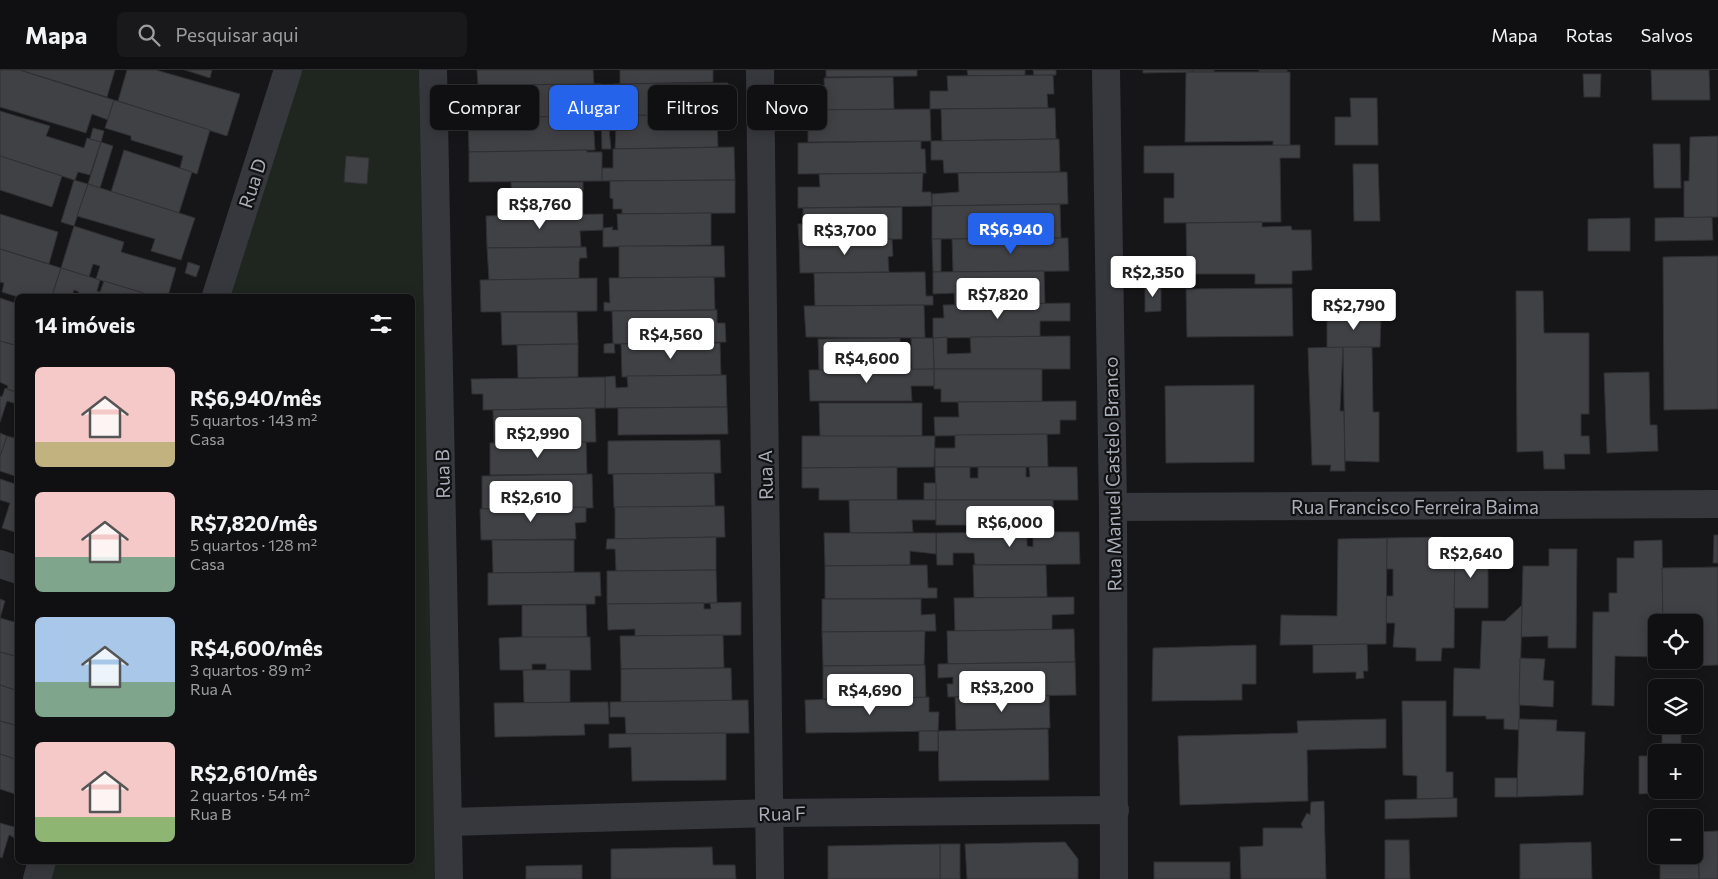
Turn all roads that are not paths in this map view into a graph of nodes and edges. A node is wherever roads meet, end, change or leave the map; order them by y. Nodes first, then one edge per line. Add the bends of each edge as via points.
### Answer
1 (288, 70) edge
2 (433, 70) edge
3 (760, 70) edge
4 (1106, 70) edge
5 (217, 294) edge
6 (1718, 504) edge
7 (1113, 507) junction
8 (0, 564) edge
9 (15, 569) edge
10 (1115, 810) junction
11 (769, 813) junction
12 (449, 822) junction
13 (41, 864) edge
14 (37, 879) edge
15 (449, 879) edge
16 (770, 879) edge
17 (1114, 879) edge

1 - 5 street, Rua D
2 - 12 street, Rua B
3 - 11 street, Rua A
4 - 7 street, Rua Manuel Castelo Branco
6 - 7 street, Rua Francisco Ferreira Baima
7 - 10 street, Rua Manuel Castelo Branco
8 - 9 street
10 - 11 street, Rua F
10 - 17 street, Rua Manuel Castelo Branco
11 - 12 street, Rua F
11 - 16 street, Rua A
12 - 15 street, Rua B
13 - 14 street

